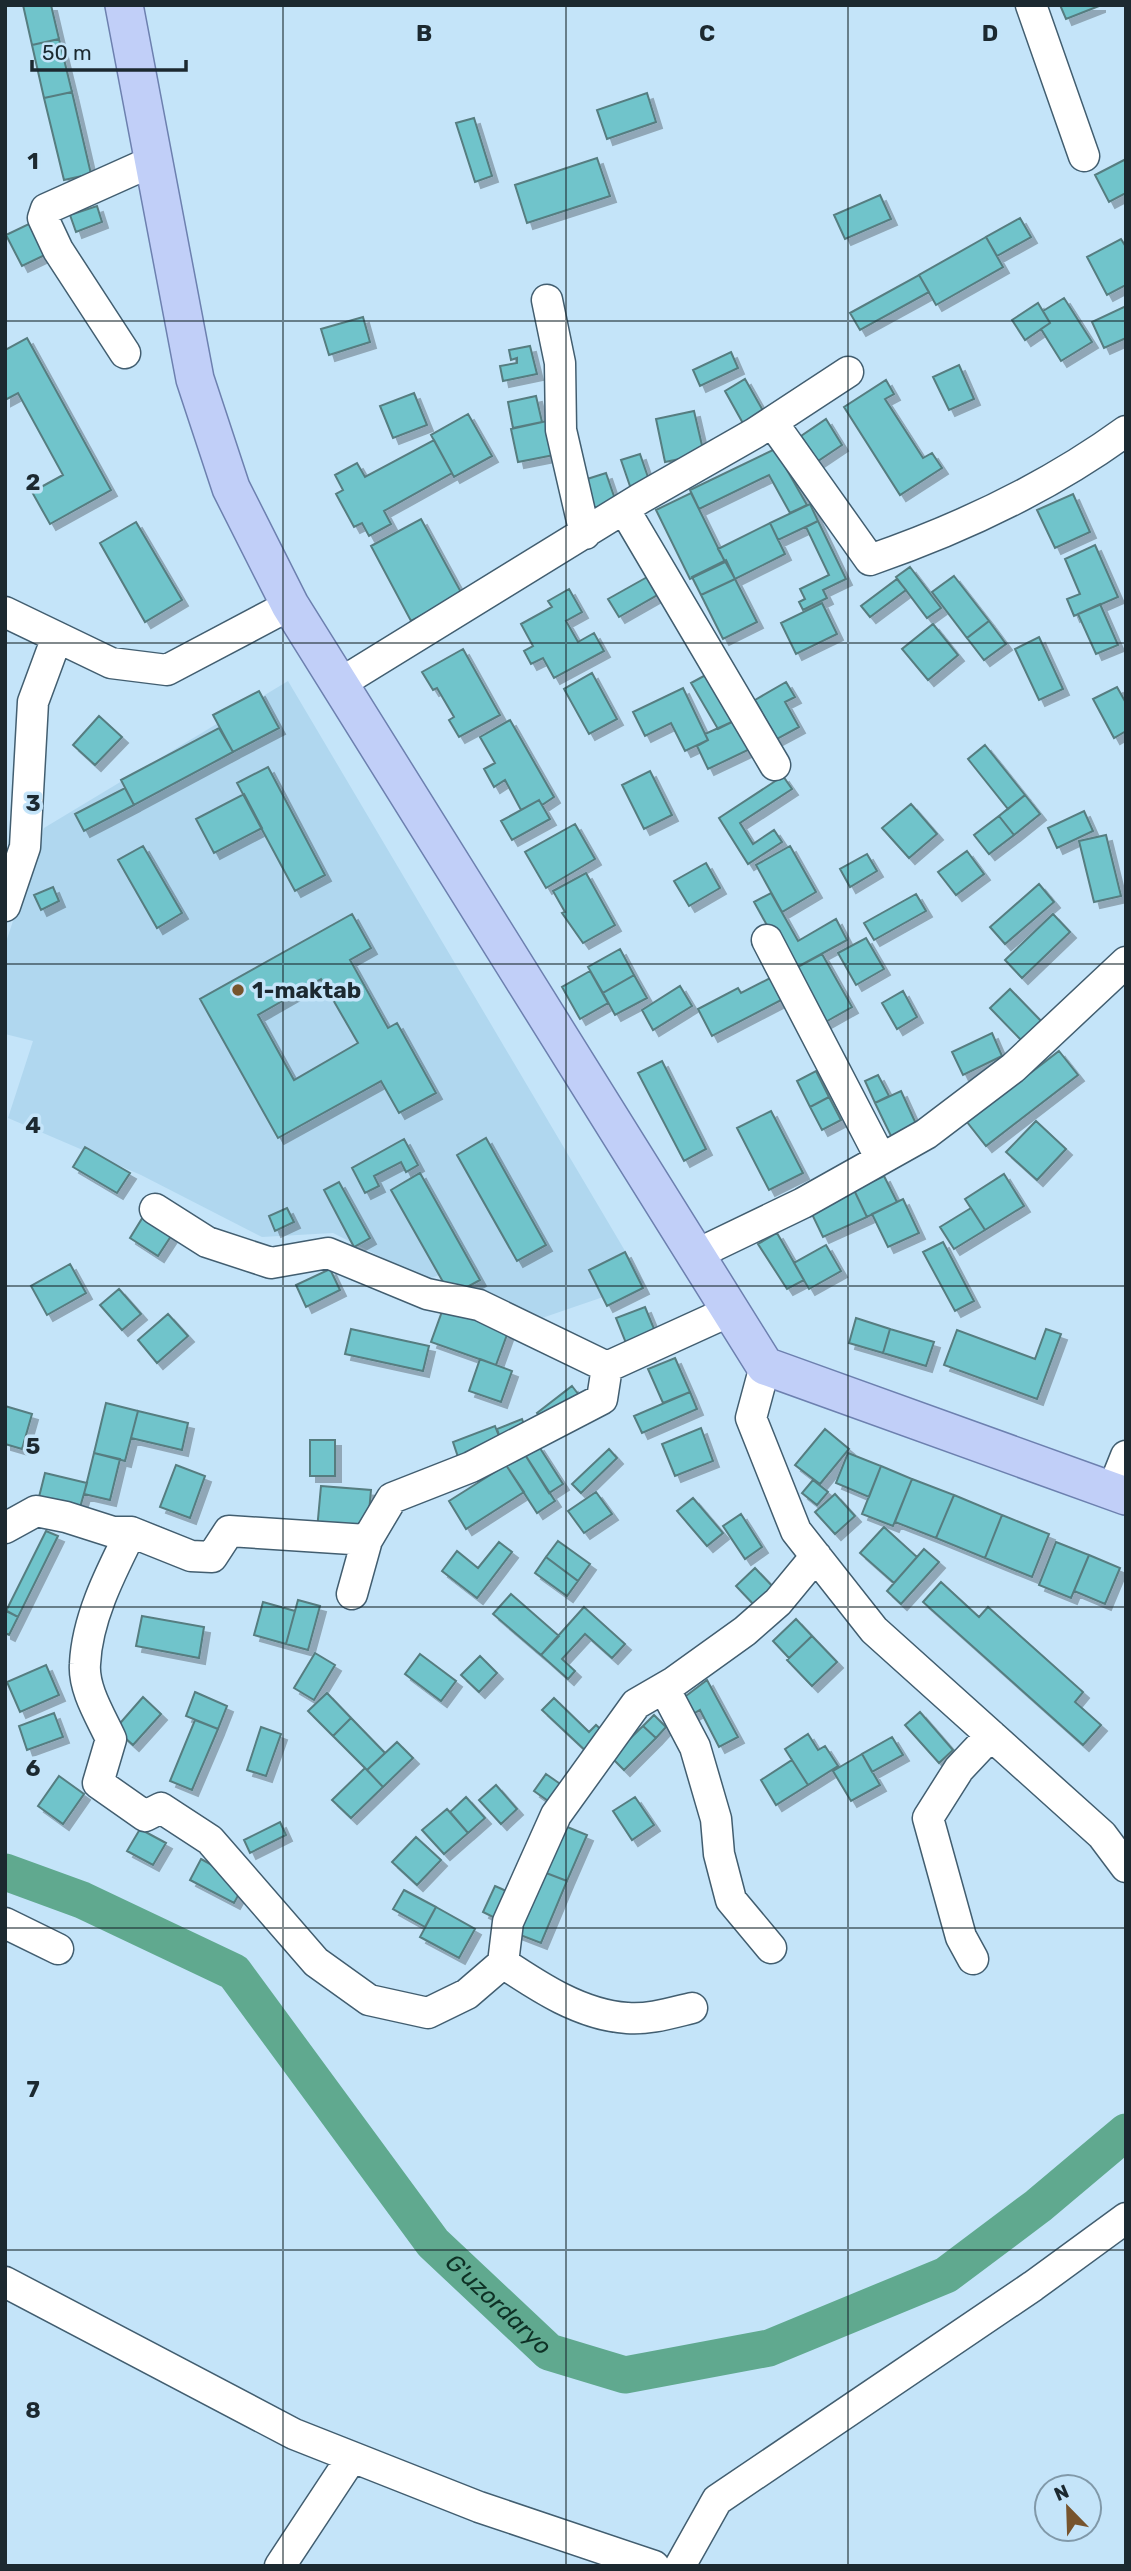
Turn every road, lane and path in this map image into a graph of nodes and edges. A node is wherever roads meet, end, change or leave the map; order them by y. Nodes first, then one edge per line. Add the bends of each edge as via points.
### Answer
1 (124, 5) edge
2 (1031, 5) edge
3 (1084, 156) dead end
4 (153, 161) junction
5 (547, 300) dead end
6 (125, 353) dead end
7 (848, 372) dead end
8 (772, 422) junction
9 (1126, 431) edge
10 (624, 509) junction
11 (584, 534) junction
12 (290, 604) junction
13 (5, 612) edge
14 (57, 637) junction
15 (339, 684) junction
16 (775, 765) dead end
17 (5, 906) edge
18 (766, 940) dead end
19 (1126, 961) edge
20 (881, 1159) junction
21 (155, 1209) dead end
22 (695, 1255) junction
23 (730, 1311) junction
24 (765, 1366) junction
25 (607, 1367) junction
26 (1126, 1456) edge
27 (1119, 1494) edge
28 (5, 1528) edge
29 (131, 1532) junction
30 (367, 1540) junction
31 (816, 1556) junction
32 (352, 1594) dead end
33 (664, 1688) junction
34 (991, 1735) junction
35 (1126, 1867) edge
36 (5, 1923) edge
37 (771, 1948) dead end
38 (58, 1949) dead end
39 (973, 1959) dead end
40 (503, 1963) junction
41 (692, 2008) dead end
42 (1126, 2218) edge
43 (5, 2283) edge
44 (352, 2457) junction
45 (280, 2566) edge
46 (654, 2566) edge
47 (680, 2566) edge

1 - 4 main road
2 - 3 street
4 - 6 street via 46,209 43,218 58,250
4 - 12 main road via 195,379 231,488
5 - 11 street via 560,363 562,430
7 - 8 street
8 - 9 street via 870,560 918,544 1076,467
8 - 10 street
10 - 11 street
10 - 16 street
11 - 15 street
12 - 14 street via 166,670 111,663
12 - 15 main road
13 - 14 street
14 - 17 street via 33,702 25,847
15 - 22 main road
18 - 20 street
19 - 20 street via 1013,1068 926,1134
20 - 22 street
21 - 25 street via 207,1242 271,1263 328,1252 427,1294 479,1305
22 - 23 main road
23 - 24 main road
23 - 25 street
24 - 27 main road
24 - 31 street via 751,1418 796,1531
25 - 30 street via 602,1399 471,1468 392,1498
26 - 27 street
28 - 29 street via 36,1511 113,1532
29 - 30 street via 191,1556 212,1557 229,1531
29 - 40 street via 96,1612 84,1665 111,1739 98,1783 145,1816 160,1808 210,1840 316,1962 369,2000 428,2013 467,1994
30 - 32 street
31 - 33 street via 778,1602 745,1631
31 - 34 street via 874,1630
33 - 37 street via 695,1747 716,1819 719,1854 731,1899
33 - 40 street via 636,1704 556,1815 508,1922
34 - 35 street via 1102,1835
34 - 39 street via 959,1769 928,1818 961,1937
36 - 38 street
40 - 41 street via 540,1988 589,2010 646,2018
42 - 47 street via 1034,2286 717,2500
43 - 44 street via 294,2434
44 - 45 street
44 - 46 street via 479,2507

